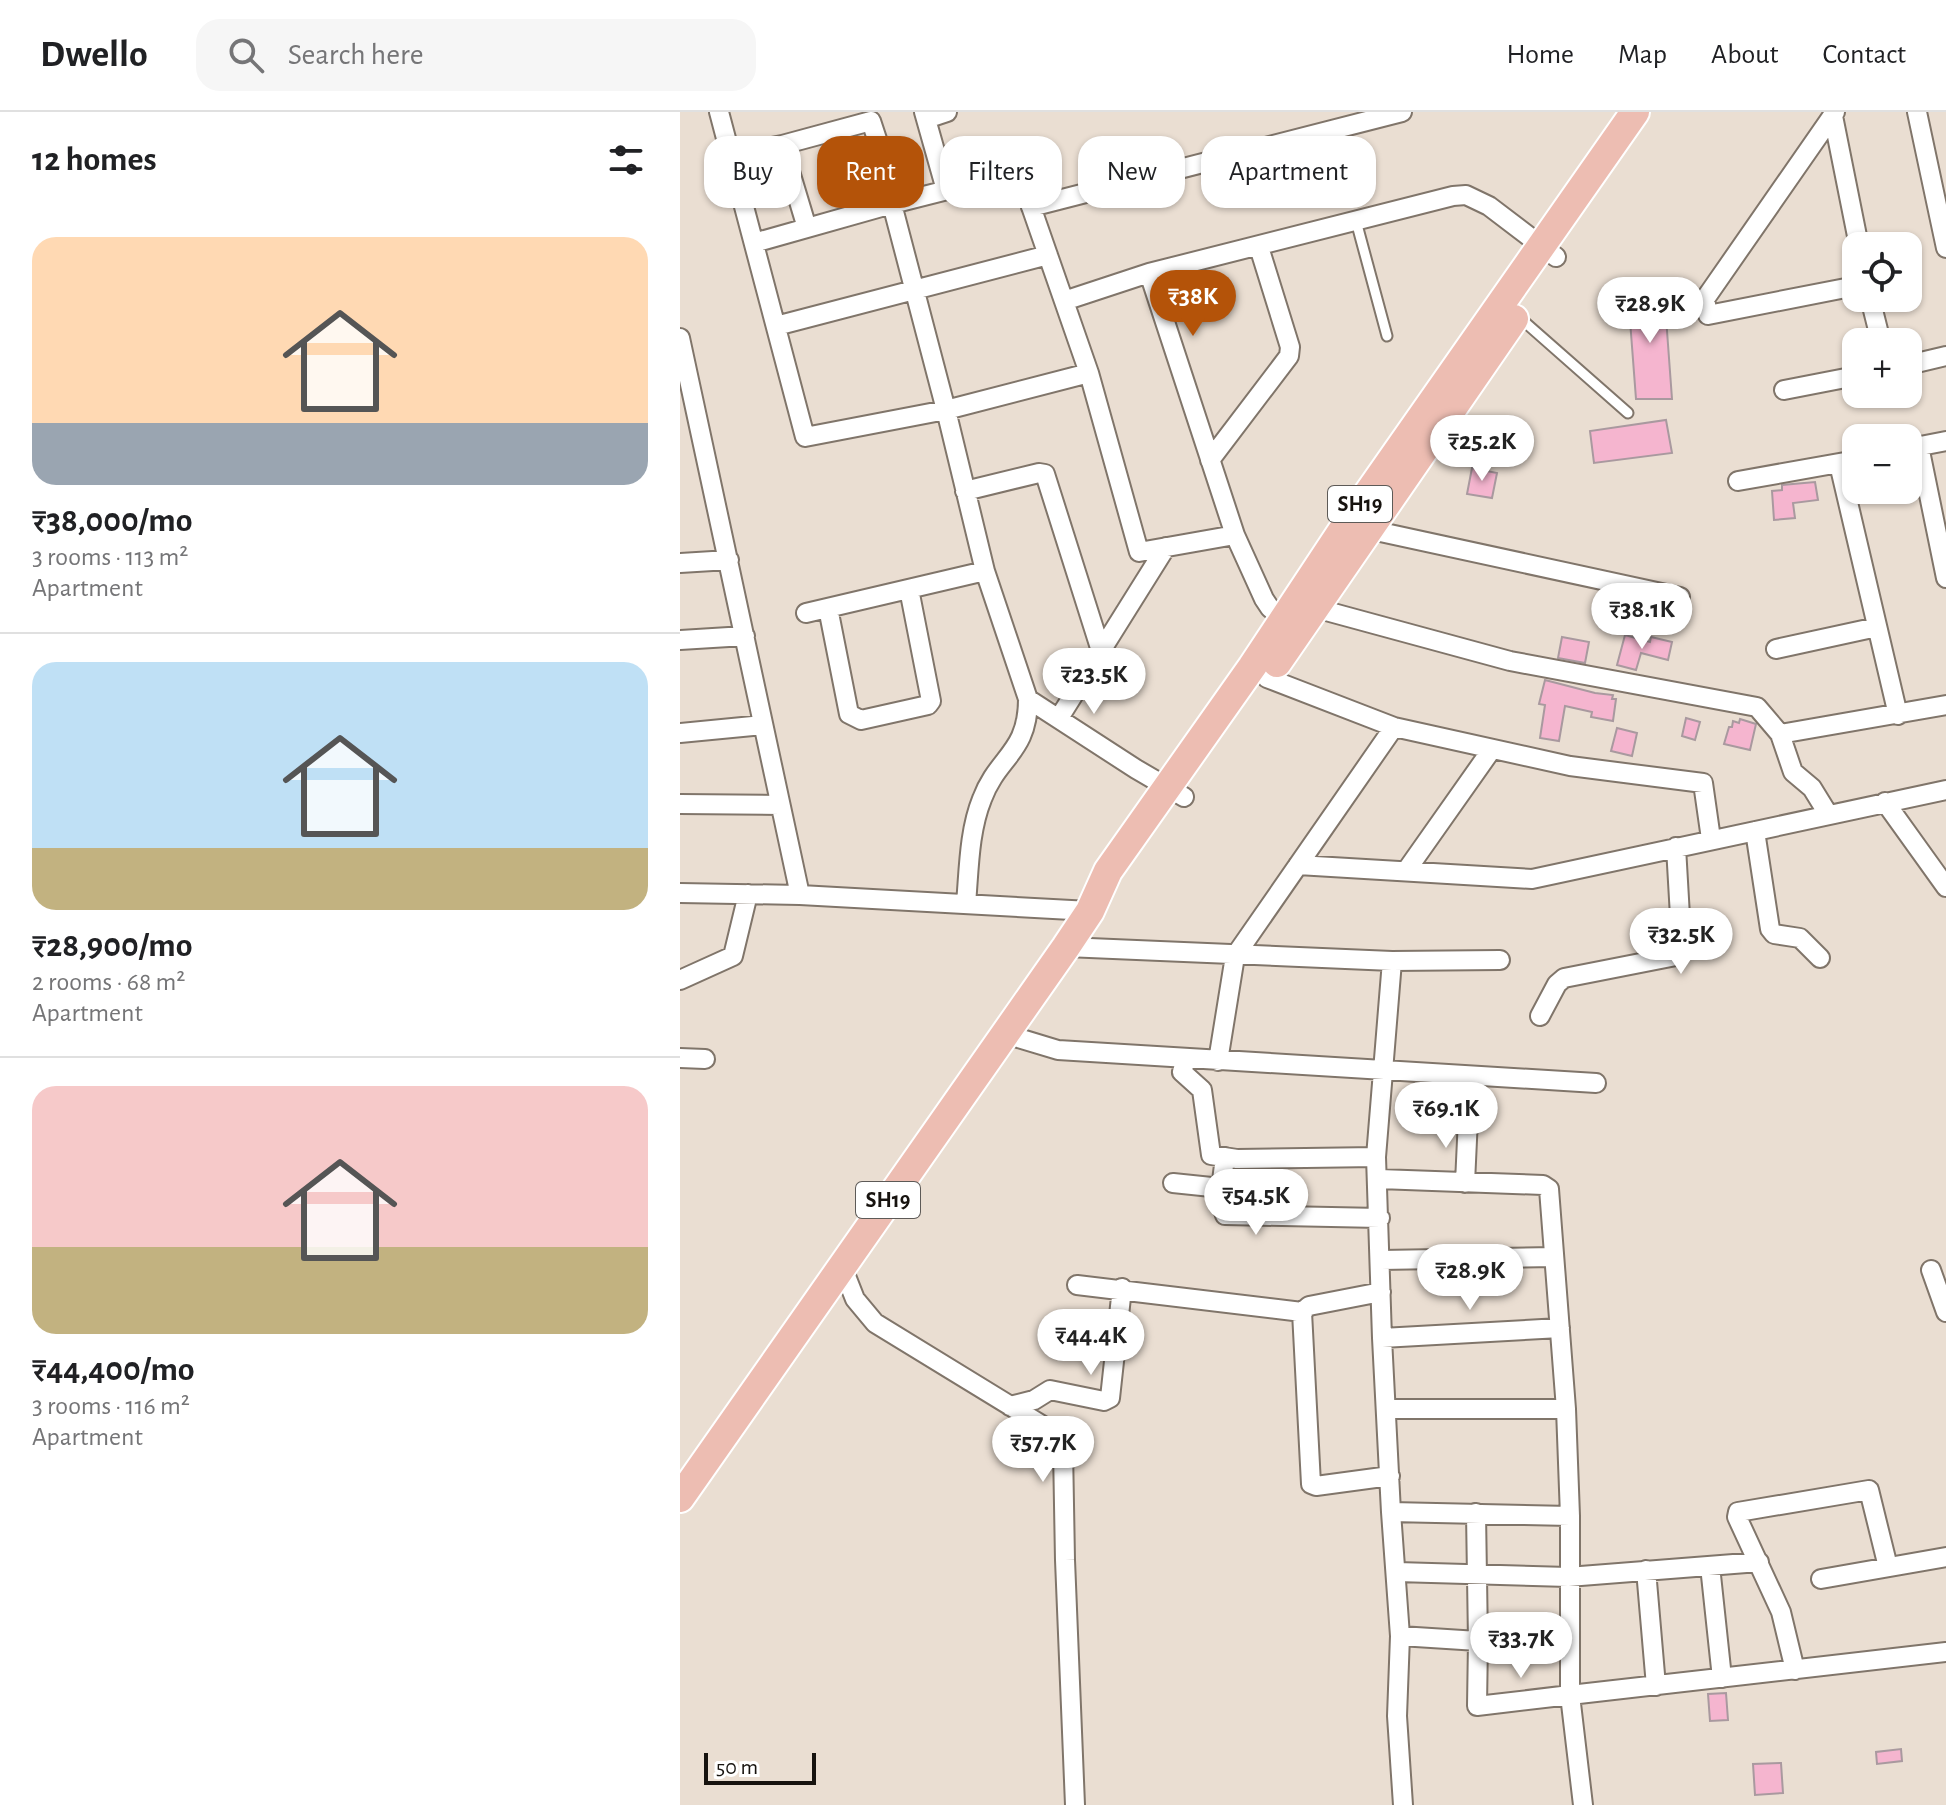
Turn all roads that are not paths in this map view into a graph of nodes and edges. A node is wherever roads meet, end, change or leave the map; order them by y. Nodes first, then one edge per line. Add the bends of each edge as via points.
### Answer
1 (719, 112) edge
2 (947, 112) edge
3 (1402, 112) edge
4 (1635, 112) edge
5 (1656, 112) edge
6 (1917, 112) edge
7 (1834, 114) edge
8 (925, 115) edge
9 (725, 136) edge
10 (875, 136) edge
11 (801, 140) edge
12 (940, 169) edge
13 (1062, 199) edge
14 (744, 208) edge
15 (801, 208) edge
16 (877, 208) edge
17 (896, 208) edge
18 (1031, 208) edge
19 (1356, 221) junction
20 (807, 228) junction
21 (1856, 232) edge
22 (754, 243) junction
23 (1259, 247) junction
24 (1946, 248) edge
25 (1549, 252) junction
26 (1048, 255) junction
27 (1149, 273) junction
28 (915, 289) junction
29 (1842, 289) edge
30 (1064, 301) junction
31 (1517, 315) junction
32 (776, 326) junction
33 (1387, 336) dead end
34 (680, 338) edge
35 (1946, 356) edge
36 (1922, 362) edge
37 (1089, 373) junction
38 (1842, 379) edge
39 (1784, 390) dead end
40 (946, 410) junction
41 (1628, 413) dead end
42 (1946, 441) edge
43 (1922, 445) edge
44 (1210, 460) junction
45 (1842, 463) edge
46 (1922, 473) edge
47 (1738, 481) dead end
48 (965, 491) junction
49 (1855, 504) edge
50 (1358, 527) junction
51 (1941, 528) edge
52 (1235, 535) junction
53 (1166, 547) junction
54 (729, 560) junction
55 (680, 563) edge
56 (985, 571) junction
57 (1946, 578) edge
58 (909, 589) junction
59 (1680, 597) dead end
60 (828, 608) junction
61 (806, 613) dead end
62 (1300, 619) junction
63 (1877, 627) junction
64 (745, 636) junction
65 (680, 640) edge
66 (1776, 649) dead end
67 (1101, 651) junction
68 (1267, 678) junction
69 (1028, 699) junction
70 (1946, 705) edge
71 (1898, 715) junction
72 (1059, 718) junction
73 (763, 725) junction
74 (1394, 727) junction
75 (680, 733) edge
76 (1780, 734) junction
77 (1492, 749) junction
78 (1946, 790) edge
79 (1176, 792) junction
80 (1885, 802) junction
81 (680, 804) edge
82 (780, 805) junction
83 (1828, 814) junction
84 (1755, 831) junction
85 (1711, 839) junction
86 (1676, 847) junction
87 (1298, 865) junction
88 (1406, 871) junction
89 (1946, 887) edge
90 (680, 893) edge
91 (748, 894) junction
92 (800, 895) junction
93 (966, 904) junction
94 (1092, 906) junction
95 (1066, 947) junction
96 (1235, 956) junction
97 (1820, 958) dead end
98 (1500, 960) dead end
99 (1392, 961) junction
100 (680, 980) edge
101 (1540, 1016) dead end
102 (1005, 1034) junction
103 (680, 1058) edge
104 (705, 1059) dead end
105 (1186, 1059) junction
106 (1218, 1061) junction
107 (1383, 1069) junction
108 (1596, 1083) dead end
109 (1468, 1118) dead end
110 (1225, 1157) junction
111 (1376, 1157) junction
112 (1379, 1179) junction
113 (1173, 1183) dead end
114 (1465, 1183) junction
115 (1221, 1188) junction
116 (1380, 1218) junction
117 (1554, 1257) junction
118 (1381, 1260) junction
119 (842, 1266) junction
120 (1931, 1270) dead end
121 (1077, 1285) dead end
122 (1122, 1288) junction
123 (1381, 1292) junction
124 (1302, 1312) junction
125 (1946, 1312) edge
126 (1560, 1328) junction
127 (1382, 1338) junction
128 (1010, 1406) junction
129 (1387, 1409) junction
130 (1566, 1409) junction
131 (1390, 1476) junction
132 (680, 1498) edge
133 (1391, 1512) junction
134 (1476, 1513) junction
135 (1570, 1516) junction
136 (1946, 1557) edge
137 (1759, 1562) junction
138 (1710, 1566) junction
139 (1888, 1567) junction
140 (1646, 1570) junction
141 (1397, 1572) junction
142 (1477, 1575) junction
143 (1568, 1577) junction
144 (1821, 1579) dead end
145 (1400, 1636) junction
146 (1478, 1641) junction
147 (1946, 1652) edge
148 (1795, 1670) junction
149 (1722, 1678) junction
150 (1656, 1686) junction
151 (1570, 1695) junction
152 (1075, 1805) edge
153 (1403, 1805) edge
154 (1583, 1805) edge

1 - 9 street
2 - 8 street
3 - 13 street
4 - 25 main road, SH19
5 - 25 main road, SH19
6 - 24 street
7 - 21 street
7 - 29 street via 1705,299 1708,315
8 - 12 street
10 - 11 street via 871,121
14 - 22 street
15 - 20 street
16 - 20 street
17 - 28 street
18 - 26 street
19 - 23 street
19 - 25 street via 1466,195
19 - 33 lane
20 - 22 street
22 - 32 street
23 - 27 street
23 - 44 street via 1289,356
25 - 31 main road, SH19
25 - 50 main road, SH19
26 - 28 street
26 - 30 street
27 - 30 street
27 - 44 street
28 - 32 street
28 - 40 street
30 - 37 street
31 - 41 lane
31 - 50 main road, SH19
32 - 40 street via 805,437
34 - 54 street
35 - 36 street
37 - 40 street
37 - 53 street via 1139,552
38 - 39 street
40 - 48 street
42 - 43 street
44 - 52 street
45 - 47 street
46 - 51 street
48 - 56 street
48 - 67 street via 1045,474
49 - 63 street
50 - 59 street
50 - 62 main road, SH19
51 - 57 street
52 - 53 street
52 - 62 street via 1264,599
53 - 67 street
54 - 55 street
54 - 64 street
56 - 58 street
56 - 69 street
58 - 60 street
58 - 60 street via 928,705 861,720 849,714
60 - 61 street
62 - 68 main road, SH19
62 - 76 street via 1757,707
62 - 79 main road, SH19
63 - 66 street
63 - 71 street
64 - 65 street
64 - 73 street
67 - 72 street
68 - 74 street
68 - 79 main road, SH19
69 - 72 street
69 - 93 street via 1021,741 982,796 973,827
70 - 71 street
71 - 76 street
72 - 79 street
73 - 75 street
73 - 82 street
74 - 77 street
74 - 87 street
76 - 83 street via 1793,772 1812,788
77 - 85 street via 1570,766 1703,783
77 - 88 street
78 - 80 street
79 - 94 main road, SH19 via 1117,885
80 - 83 street
80 - 89 street
81 - 82 street
82 - 92 street
83 - 84 street
84 - 85 street
84 - 97 street via 1770,929 1800,938
85 - 86 street
86 - 88 street via 1532,879
86 - 101 street via 1682,951 1564,978
87 - 88 street
87 - 96 street
90 - 91 street
91 - 92 street
91 - 100 street via 733,956
92 - 93 street
93 - 94 street
94 - 95 main road, SH19
95 - 96 street
95 - 102 main road, SH19
96 - 99 street
96 - 106 street
98 - 99 street
99 - 107 street
102 - 105 street via 1058,1050
102 - 119 main road, SH19
103 - 104 street
105 - 106 street
105 - 110 street via 1182,1072 1202,1090 1211,1155
106 - 107 street
107 - 108 street
107 - 111 street
109 - 114 street
110 - 111 street
110 - 115 street
111 - 112 street
112 - 114 street
112 - 116 street
113 - 115 street
114 - 117 street via 1547,1186
115 - 116 street via 1222,1210 1228,1215
116 - 118 street
117 - 118 street
117 - 126 street
118 - 123 street
119 - 128 street via 855,1299 875,1323
119 - 132 main road, SH19
120 - 125 street
121 - 122 street
122 - 124 street
122 - 128 street via 1110,1398 1050,1390
123 - 124 street via 1309,1306
123 - 127 street
124 - 131 street via 1311,1484
126 - 127 street
126 - 130 street
127 - 129 street
128 - 152 street via 1053,1432 1063,1449
129 - 130 street
129 - 131 street
130 - 135 street
131 - 133 street
133 - 134 street
133 - 141 street
134 - 135 street
134 - 142 street
135 - 143 street
136 - 139 street
137 - 138 street
137 - 139 street via 1738,1512 1869,1490
137 - 148 street via 1781,1612
138 - 140 street
138 - 149 street
139 - 144 street
140 - 143 street
140 - 150 street
141 - 142 street
141 - 145 street
142 - 143 street
142 - 146 street
143 - 151 street
145 - 146 street
145 - 153 street via 1397,1716
146 - 151 street via 1477,1706
147 - 148 street
148 - 149 street
149 - 150 street
150 - 151 street
151 - 154 street

